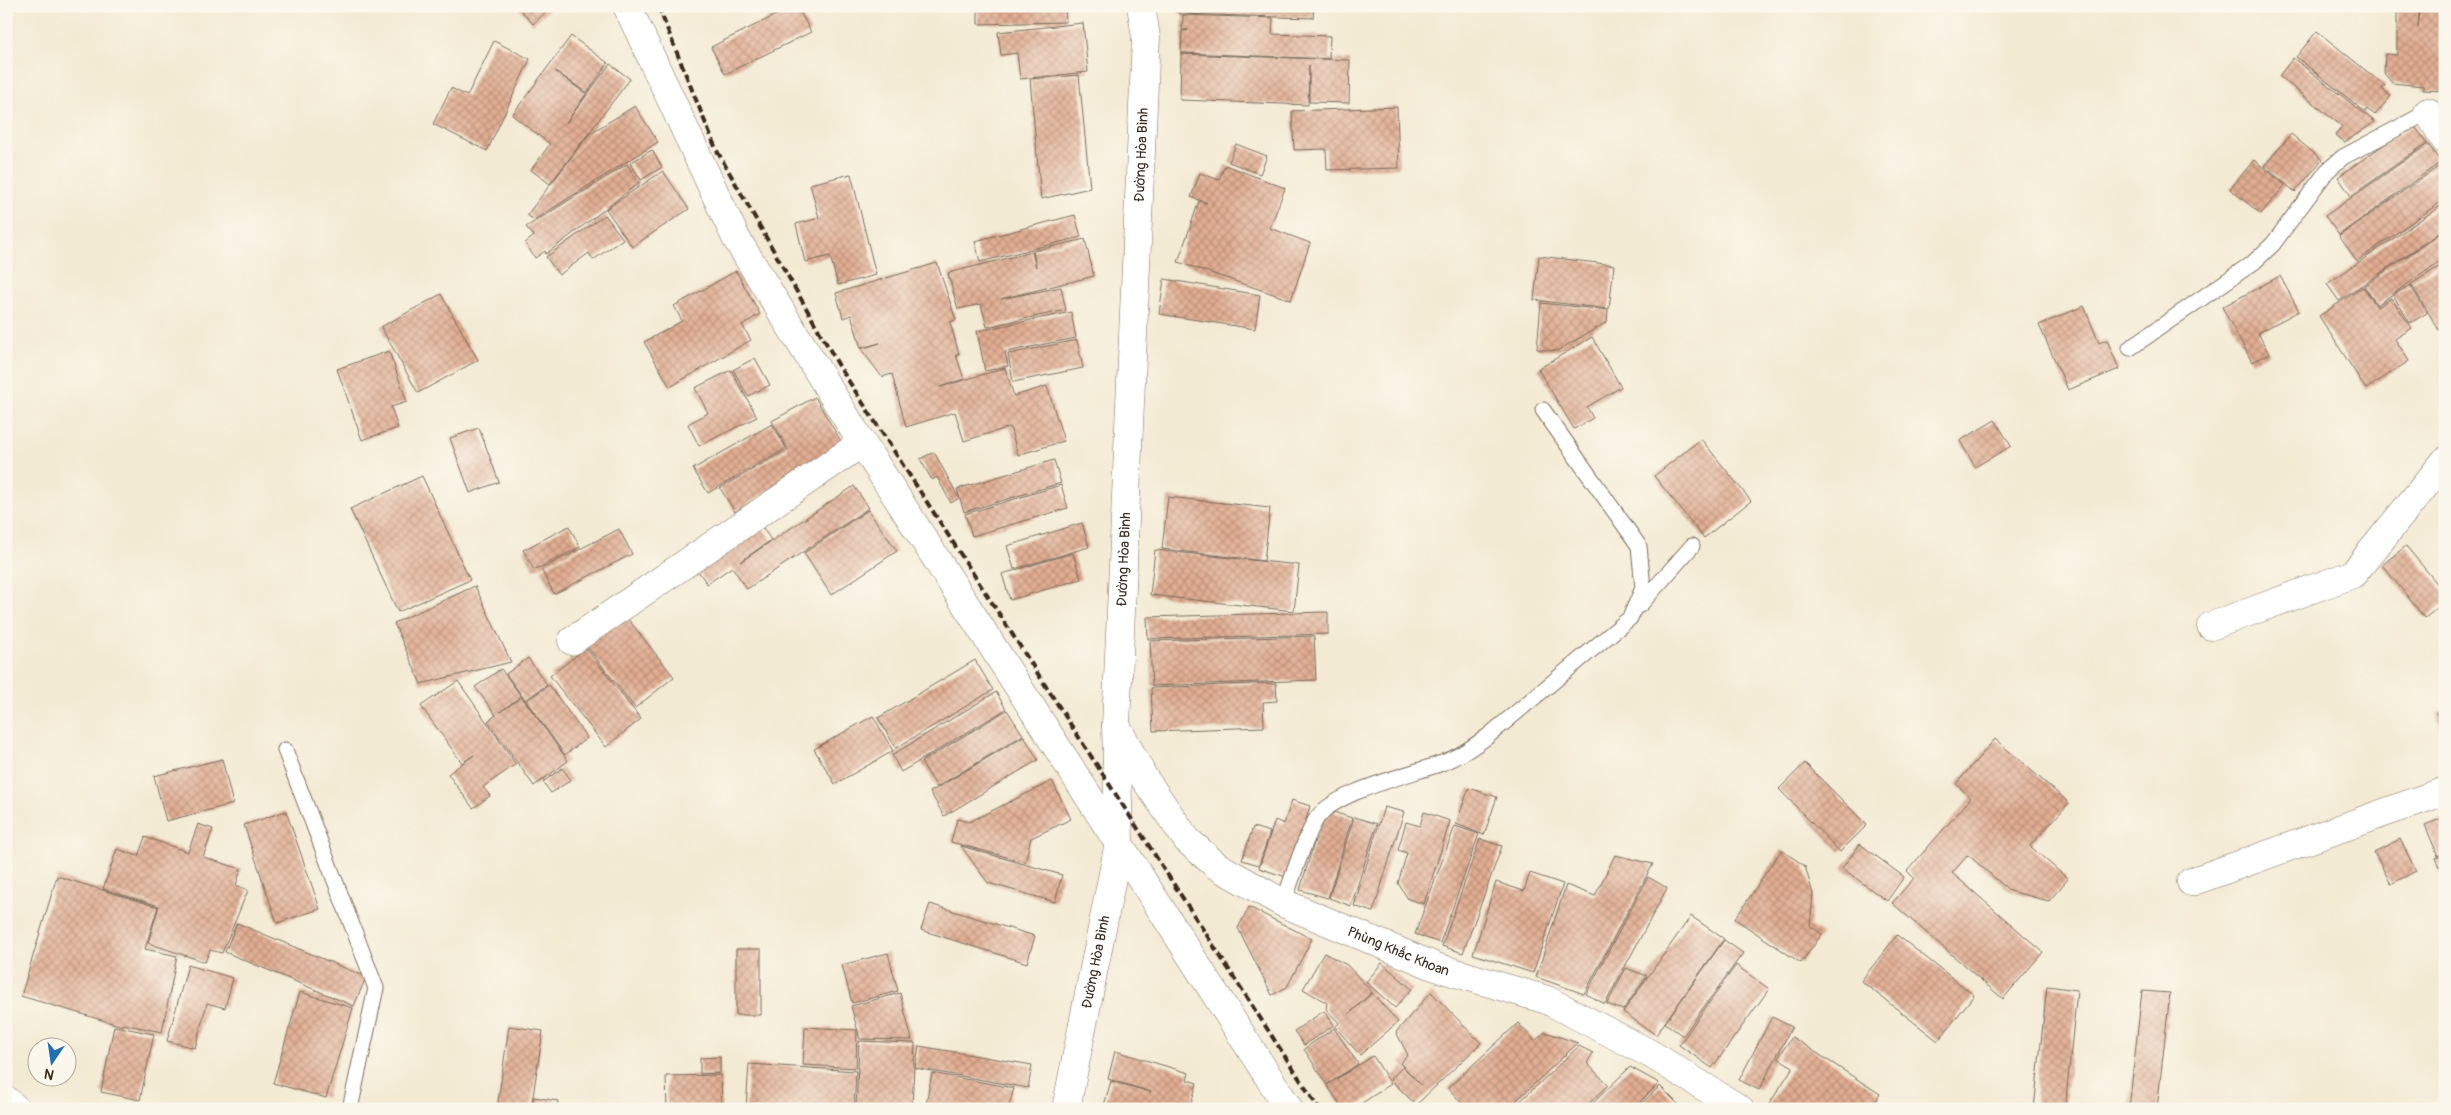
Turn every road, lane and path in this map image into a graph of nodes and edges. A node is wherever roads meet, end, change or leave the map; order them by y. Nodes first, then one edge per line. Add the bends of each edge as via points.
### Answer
1 (627, 6) edge
2 (1141, 6) edge
3 (2428, 112) joint
4 (2445, 140) edge
5 (2130, 348) dead end
6 (1542, 410) dead end
7 (862, 443) junction
8 (2445, 461) edge
9 (1692, 546) dead end
10 (1630, 618) junction
11 (2211, 626) dead end
12 (572, 641) dead end
13 (1116, 725) junction
14 (285, 750) dead end
15 (2445, 791) edge
16 (1119, 843) junction
17 (2191, 882) dead end
18 (1283, 903) junction
19 (6, 1100) edge
20 (16, 1109) edge
21 (350, 1109) edge
22 (1066, 1109) edge
23 (1289, 1109) edge
24 (1740, 1109) edge

1 - 7 street via 736,238
2 - 13 street, Đường Hòa Bình via 1146,37
3 - 4 street
3 - 5 lane via 2343,157 2327,171 2273,244 2254,262
6 - 10 lane via 1639,546 1643,588
7 - 12 street
7 - 16 street
8 - 11 street via 2353,574
9 - 10 lane
10 - 18 lane via 1488,736 1464,752 1345,797 1326,808 1315,821
13 - 16 street, Đường Hòa Bình
13 - 18 street, Phùng Khắc Khoan via 1144,778 1187,840 1217,866
14 - 21 lane via 376,988
15 - 17 street
16 - 22 street, Đường Hòa Bình
16 - 23 street
18 - 24 street, Phùng Khắc Khoan via 1436,966 1547,1000 1649,1053
19 - 20 street

